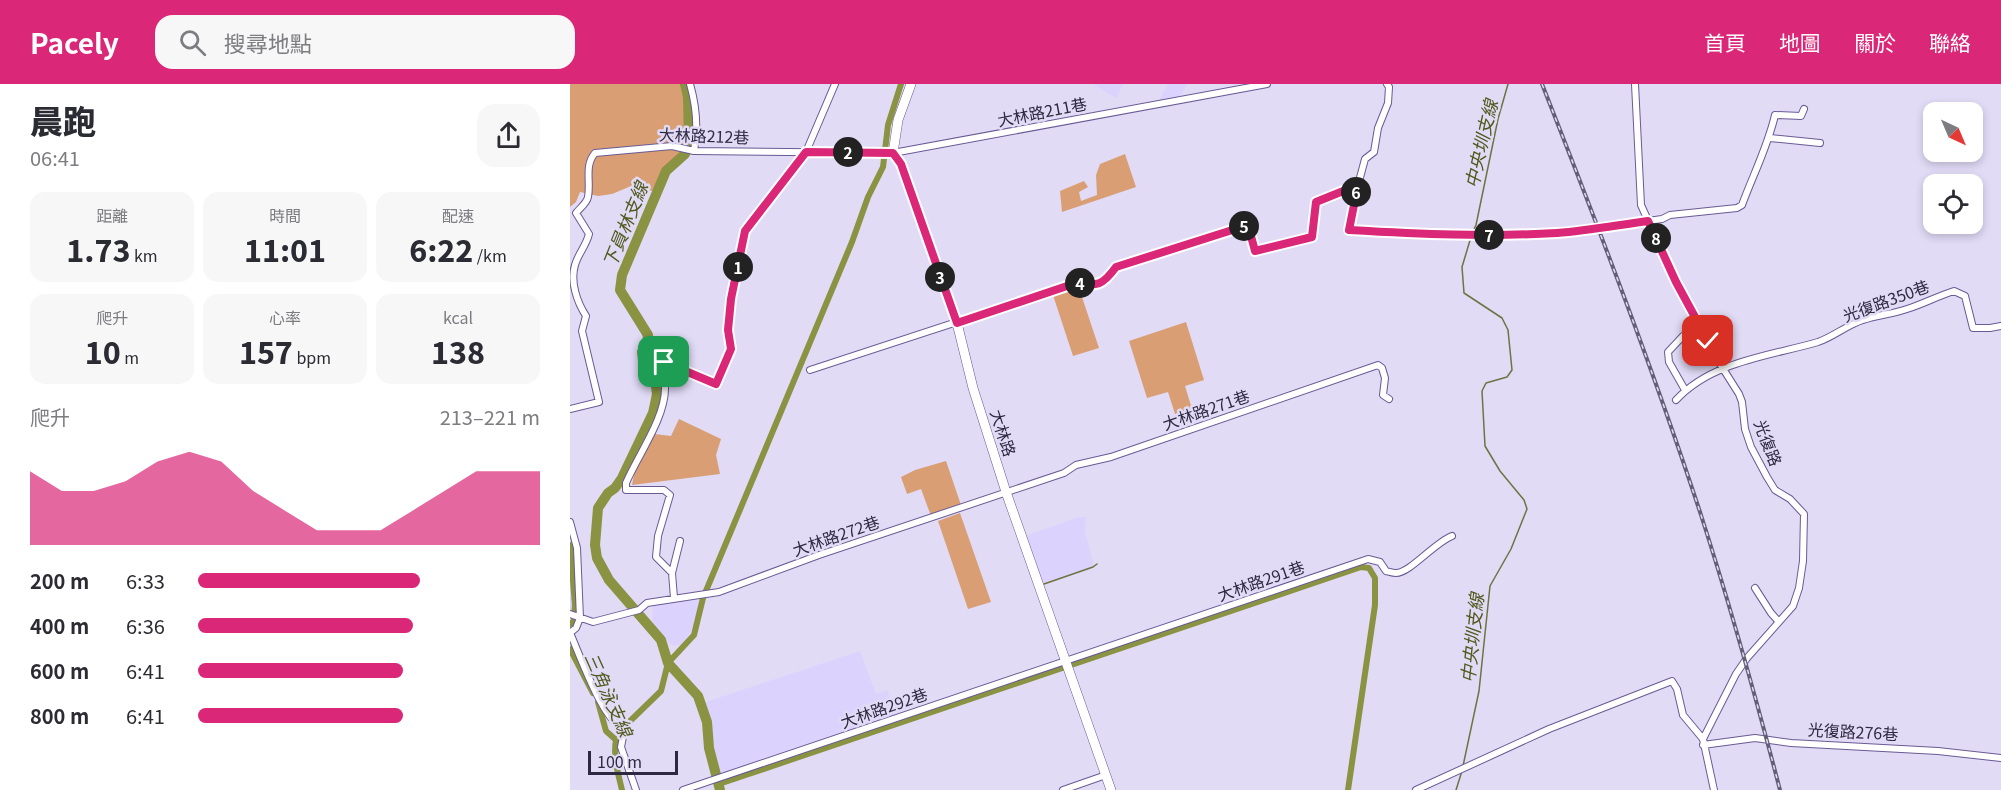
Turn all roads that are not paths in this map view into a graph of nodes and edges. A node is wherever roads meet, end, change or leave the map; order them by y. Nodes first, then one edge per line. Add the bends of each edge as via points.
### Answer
1 (690, 84) edge
2 (835, 84) edge
3 (911, 84) edge
4 (1266, 84) edge
5 (1387, 84) edge
6 (1635, 84) edge
7 (1804, 110) dead end
8 (1770, 138) junction
9 (1820, 143) dead end
10 (694, 151) junction
11 (806, 152) junction
12 (893, 153) junction
13 (1358, 185) junction
14 (1648, 221) junction
15 (957, 323) junction
16 (2001, 326) edge
17 (1683, 336) dead end
18 (1724, 369) junction
19 (810, 370) dead end
20 (1685, 390) junction
21 (1389, 399) dead end
22 (1677, 400) dead end
23 (570, 409) edge
24 (1006, 492) junction
25 (570, 522) edge
26 (1452, 536) dead end
27 (680, 541) dead end
28 (672, 573) junction
29 (1755, 588) dead end
30 (674, 598) junction
31 (570, 614) edge
32 (580, 618) junction
33 (1779, 622) junction
34 (1066, 660) junction
35 (1703, 742) junction
36 (2001, 758) edge
37 (1106, 775) junction
38 (710, 781) junction
39 (636, 790) edge
40 (683, 790) edge
41 (713, 790) edge
42 (1063, 790) edge
43 (1111, 790) edge
44 (1416, 790) edge
45 (1714, 790) edge

1 - 10 street via 694,98
2 - 11 street
3 - 12 street via 898,120
4 - 12 street, 大林路211巷
5 - 13 street via 1388,103 1374,152 1365,159
6 - 14 street, 光復路 via 1641,205
7 - 8 street via 1801,116 1775,115
8 - 9 street
8 - 14 street via 1742,205
10 - 11 street, 大林路212巷
10 - 23 street, 大林路212巷 via 655,147 596,153 591,159 588,199 576,213 589,234 574,267 576,294 586,316 582,331 599,402
11 - 12 street, 大林路212巷
11 - 28 street via 745,231 731,299 731,349 716,384 664,362 659,364 665,388 663,404 626,489 664,490 670,495 656,557
12 - 15 street, 大林路 via 901,164
13 - 14 street via 1349,230 1472,235 1556,233
13 - 15 street via 1316,202 1312,237 1255,251 1248,225 1116,267 1100,284 1076,283
14 - 18 street, 光復路
15 - 19 street
15 - 24 street, 大林路
16 - 18 street, 光復路350巷 via 1973,328 1965,296 1954,291 1861,321 1818,341
17 - 20 street via 1668,351 1669,362
18 - 20 street
18 - 33 street, 光復路 via 1739,394 1751,447 1767,477 1775,490 1804,514 1799,588 1793,606
20 - 22 street
21 - 24 street, 大林路271巷 via 1383,395 1385,378 1378,365
24 - 30 street, 大林路272巷 via 719,592
24 - 34 street, 大林路
25 - 32 street via 577,548
26 - 34 street, 大林路291巷 via 1441,540 1407,570 1386,571 1380,562 1368,558
27 - 28 street
28 - 30 street
29 - 33 street
30 - 32 street, 大林路272巷 via 593,622
31 - 32 street
32 - 39 street via 570,633 599,698 612,722 619,725 621,747
33 - 35 street, 光復路 via 1736,674
34 - 37 street, 大林路
34 - 38 street, 大林路292巷
35 - 36 street, 光復路276巷 via 1755,738
35 - 44 street via 1683,715 1672,681 1549,729
35 - 45 street
37 - 42 street
37 - 43 street, 大林路
38 - 40 street, 大林路292巷
38 - 41 street

